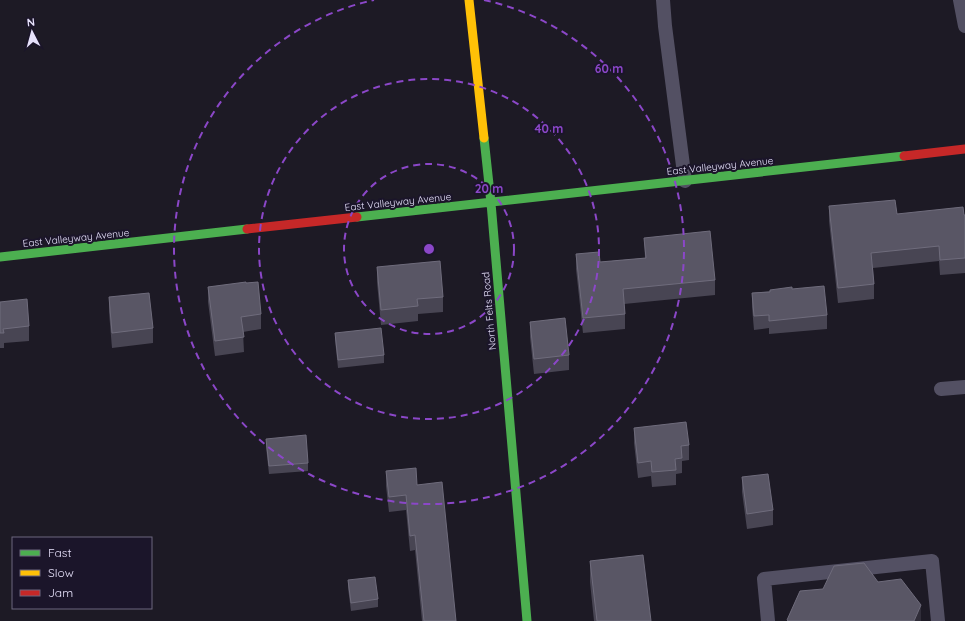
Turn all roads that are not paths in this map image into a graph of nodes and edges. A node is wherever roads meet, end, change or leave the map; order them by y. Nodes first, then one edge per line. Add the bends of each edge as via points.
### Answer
1 (469, 0) edge
2 (663, 0) edge
3 (960, 0) edge
4 (965, 26) edge
5 (965, 149) edge
6 (685, 181) junction
7 (491, 203) junction
8 (0, 257) edge
9 (965, 386) edge
10 (941, 389) dead end
11 (527, 621) edge
12 (768, 621) edge
13 (938, 621) edge

1 - 7 street, North Felts Road
2 - 6 lane
3 - 4 lane
5 - 6 street, East Valleyway Avenue
6 - 7 street, East Valleyway Avenue
7 - 8 street, East Valleyway Avenue
7 - 11 street, North Felts Road
9 - 10 lane
12 - 13 lane via 764,579 932,561

